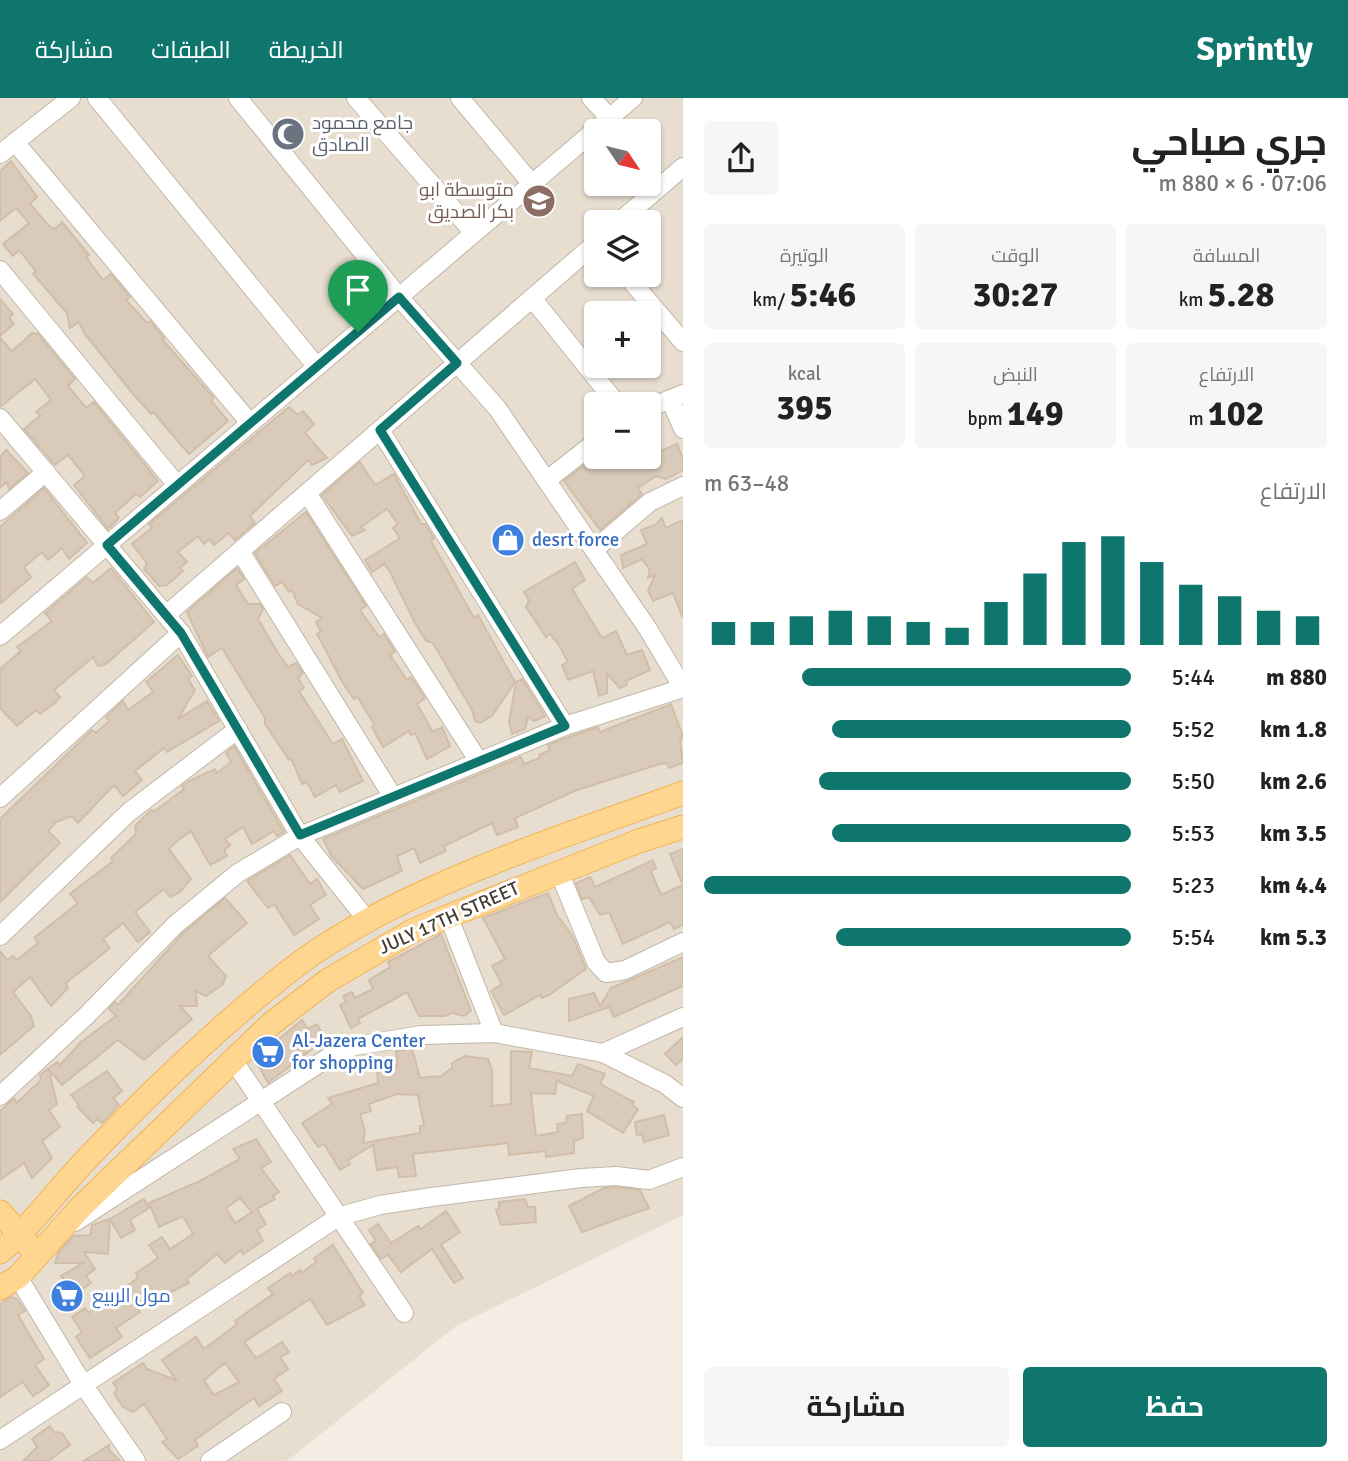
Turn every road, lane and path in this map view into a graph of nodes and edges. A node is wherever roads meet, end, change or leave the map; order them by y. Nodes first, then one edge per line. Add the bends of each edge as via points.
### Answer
1 (71, 98) edge
2 (97, 98) edge
3 (238, 98) edge
4 (356, 98) edge
5 (460, 98) edge
6 (592, 98) edge
7 (633, 98) edge
8 (610, 118) junction
9 (15, 142) junction
10 (0, 154) edge
11 (680, 177) edge
12 (532, 184) junction
13 (635, 210) edge
14 (474, 233) junction
15 (584, 253) edge
16 (0, 270) edge
17 (636, 287) edge
18 (399, 297) junction
19 (532, 298) junction
20 (683, 342) edge
21 (457, 363) junction
22 (317, 367) junction
23 (607, 392) edge
24 (677, 396) edge
25 (0, 418) edge
26 (250, 424) junction
27 (683, 429) edge
28 (380, 430) junction
29 (584, 451) edge
30 (46, 472) junction
31 (547, 480) junction
32 (177, 485) junction
33 (683, 486) edge
34 (307, 493) junction
35 (0, 511) edge
36 (107, 545) junction
37 (594, 550) junction
38 (240, 551) junction
39 (166, 615) junction
40 (181, 633) junction
41 (0, 636) edge
42 (683, 688) edge
43 (565, 726) junction
44 (238, 729) junction
45 (478, 760) junction
46 (393, 797) junction
47 (0, 798) edge
48 (681, 799) edge
49 (683, 827) edge
50 (300, 835) junction
51 (559, 872) junction
52 (448, 915) junction
53 (368, 921) junction
54 (0, 936) edge
55 (683, 943) edge
56 (683, 1017) edge
57 (494, 1033) junction
58 (603, 1053) junction
59 (233, 1060) junction
60 (0, 1096) edge
61 (683, 1098) edge
62 (261, 1100) junction
63 (683, 1167) edge
64 (0, 1212) edge
65 (338, 1217) junction
66 (57, 1232) junction
67 (18, 1237) junction
68 (0, 1252) edge
69 (38, 1253) junction
70 (9, 1283) edge
71 (404, 1313) dead end
72 (84, 1387) junction
73 (282, 1412) dead end
74 (0, 1440) edge
75 (136, 1461) edge
76 (210, 1461) edge

1 - 9 street
2 - 22 street
3 - 18 street
4 - 14 street
5 - 12 street
6 - 8 street
7 - 8 street
8 - 12 street
9 - 10 street
9 - 26 street
11 - 13 street
12 - 14 street
14 - 18 street
15 - 19 street
16 - 32 street
17 - 20 street
18 - 21 street
18 - 22 street
19 - 21 street
19 - 23 street
21 - 28 street
21 - 31 street via 497,408
22 - 26 street
24 - 27 street
25 - 30 street
26 - 32 street
28 - 34 street
28 - 43 street
29 - 31 street
30 - 35 street
30 - 36 street
31 - 37 street
32 - 36 street
33 - 37 street via 650,502
34 - 38 street
34 - 45 street
36 - 39 street
36 - 41 street
37 - 42 street
38 - 39 street
38 - 46 street
39 - 40 street
40 - 44 street
40 - 47 street
42 - 43 street
43 - 45 street
44 - 50 street
44 - 54 street via 129,812
45 - 46 street
46 - 50 street
48 - 53 main road, JULY 17TH STREET via 456,879
49 - 51 main road, JULY 17TH STREET
50 - 53 street
50 - 60 street via 237,873 175,925
51 - 52 main road, JULY 17TH STREET
51 - 55 street via 596,962 606,973 625,970
52 - 57 street
52 - 59 main road, JULY 17TH STREET via 372,952 327,981
53 - 67 main road, JULY 17TH STREET via 285,974 197,1051 84,1162
56 - 58 street
57 - 58 street
57 - 62 street via 422,1035 355,1046
58 - 61 street
59 - 62 street
59 - 66 main road, JULY 17TH STREET
62 - 65 street
62 - 66 street
63 - 65 street via 649,1180 581,1178 380,1205
64 - 67 main road
65 - 71 street
65 - 72 street
66 - 69 main road, JULY 17TH STREET
67 - 68 main road, JULY 17TH STREET
67 - 69 main road
69 - 70 main road, JULY 17TH STREET
70 - 72 street
72 - 74 street
72 - 75 street
73 - 76 street

